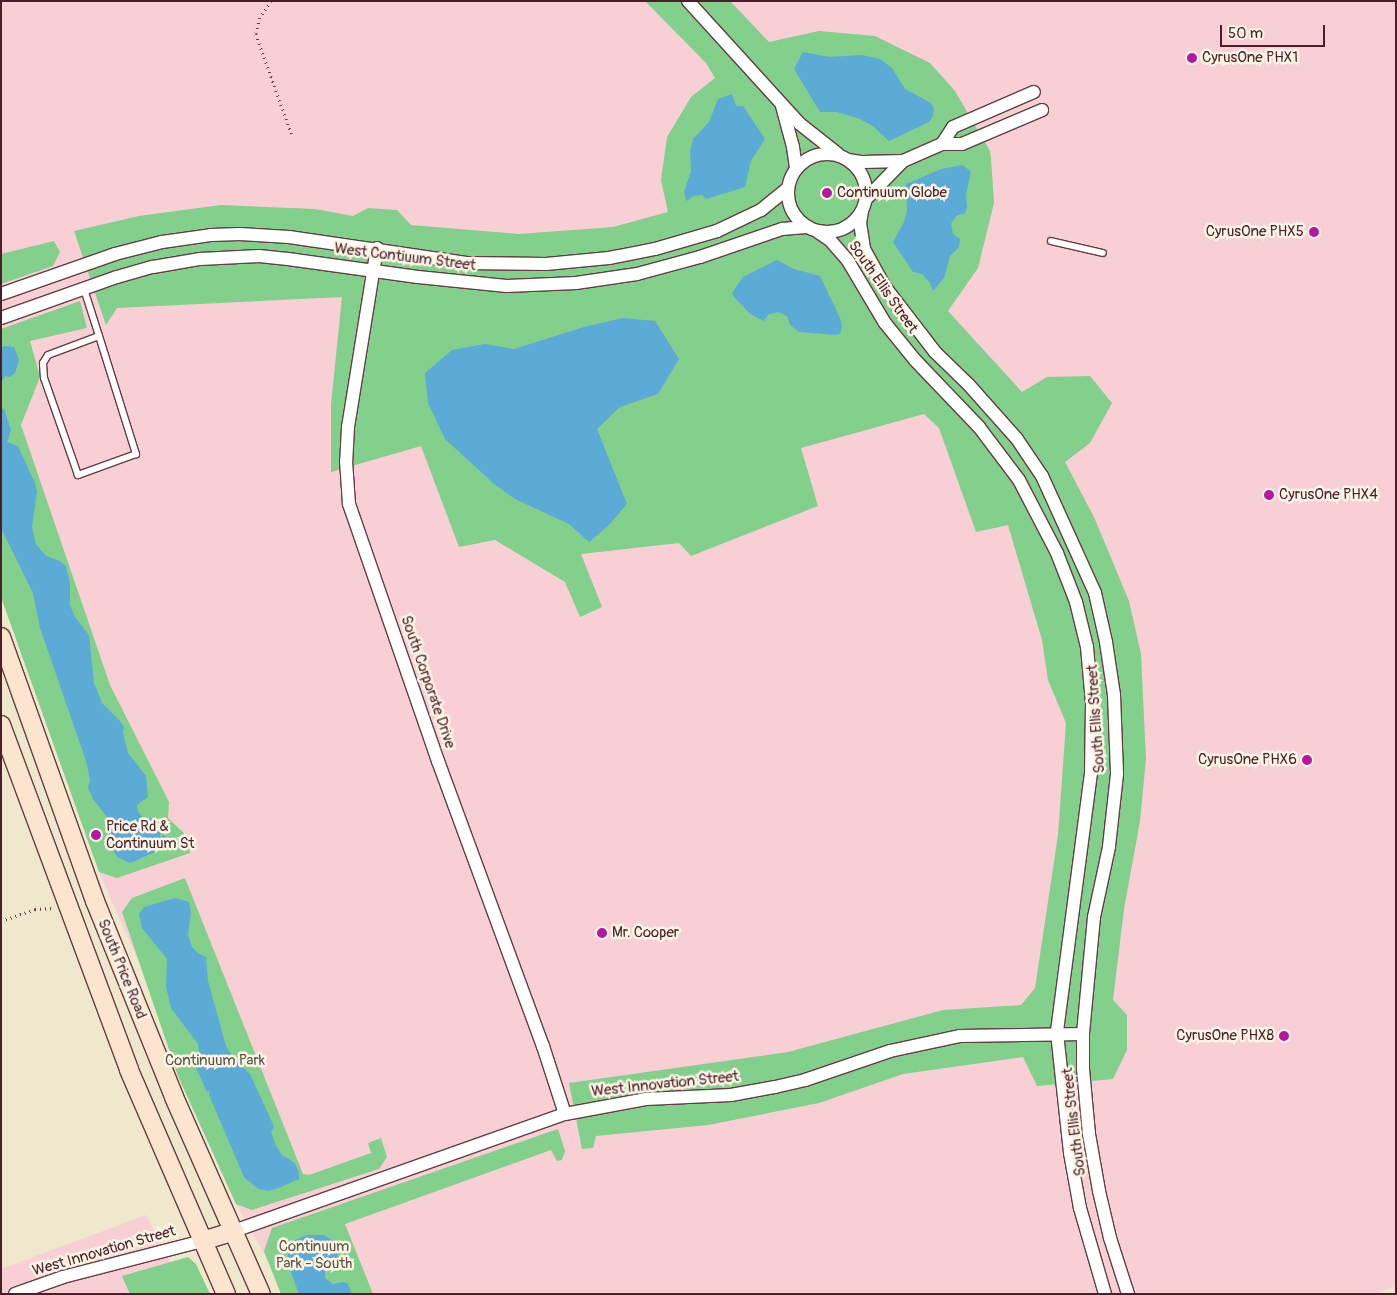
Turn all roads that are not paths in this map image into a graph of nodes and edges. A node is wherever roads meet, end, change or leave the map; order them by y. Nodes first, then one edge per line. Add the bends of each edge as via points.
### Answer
1 (688, 1) edge
2 (1034, 92) dead end
3 (781, 104) junction
4 (1042, 110) dead end
5 (942, 144) junction
6 (845, 158) junction
7 (903, 161) junction
8 (796, 169) junction
9 (788, 188) junction
10 (864, 205) junction
11 (806, 227) junction
12 (818, 232) junction
13 (1051, 241) dead end
14 (377, 248) junction
15 (1103, 253) dead end
16 (76, 267) junction
17 (372, 271) junction
18 (84, 289) junction
19 (1, 294) edge
20 (1, 318) edge
21 (99, 336) junction
22 (1, 636) edge
23 (1, 725) edge
24 (1057, 1033) junction
25 (1083, 1034) junction
26 (565, 1114) junction
27 (234, 1230) junction
28 (202, 1241) junction
29 (15, 1294) edge
30 (226, 1294) edge
31 (261, 1294) edge
32 (1105, 1294) edge
33 (1128, 1294) edge

1 - 3 street
2 - 5 street via 953,127
3 - 6 street via 800,124
3 - 8 street
4 - 5 street via 962,144
5 - 7 street
6 - 7 street via 863,162
6 - 8 street via 817,155
6 - 10 street via 863,177
7 - 10 street
8 - 9 street
9 - 11 street via 791,210
9 - 14 street, West Contiuum Street via 761,210 717,231 609,258 546,264 468,263
10 - 12 street via 854,222 843,229 831,233
10 - 25 street, South Ellis Street via 860,223 864,249 885,287 935,352 969,384 1017,439 1042,476 1095,593 1114,695 1117,774 1109,847 1094,917
11 - 12 street
11 - 17 street, West Contiuum Street via 782,229 700,257 636,274 576,283 507,286
12 - 24 street, South Ellis Street via 830,240 848,261 885,323 915,360 979,427 1019,480 1057,554 1076,602 1087,647 1092,703 1091,773
13 - 15 lane
14 - 16 street, West Contiuum Street via 273,235 211,235 147,246
14 - 17 street, South Corporate Drive
16 - 18 street
16 - 19 street, West Contiuum Street
17 - 18 street, West Contiuum Street via 288,259 229,256 153,267
17 - 26 street, South Corporate Drive via 348,427 349,504
18 - 20 street, West Contiuum Street
18 - 21 lane
21 - 21 lane via 136,454 78,475 44,378 43,363 48,355
22 - 27 main road, South Price Road via 95,901 170,1088
23 - 28 main road, South Price Road via 142,1104
24 - 25 street, West Innovation Street
24 - 26 street, West Innovation Street via 960,1036 890,1051 806,1080 731,1094 646,1099
24 - 32 street, South Ellis Street via 1070,1153 1080,1208
25 - 33 street, South Ellis Street via 1089,1134 1110,1238
26 - 27 street, West Innovation Street
27 - 28 main road
27 - 31 main road, South Price Road
28 - 29 street, West Innovation Street via 63,1277
28 - 30 main road, South Price Road

